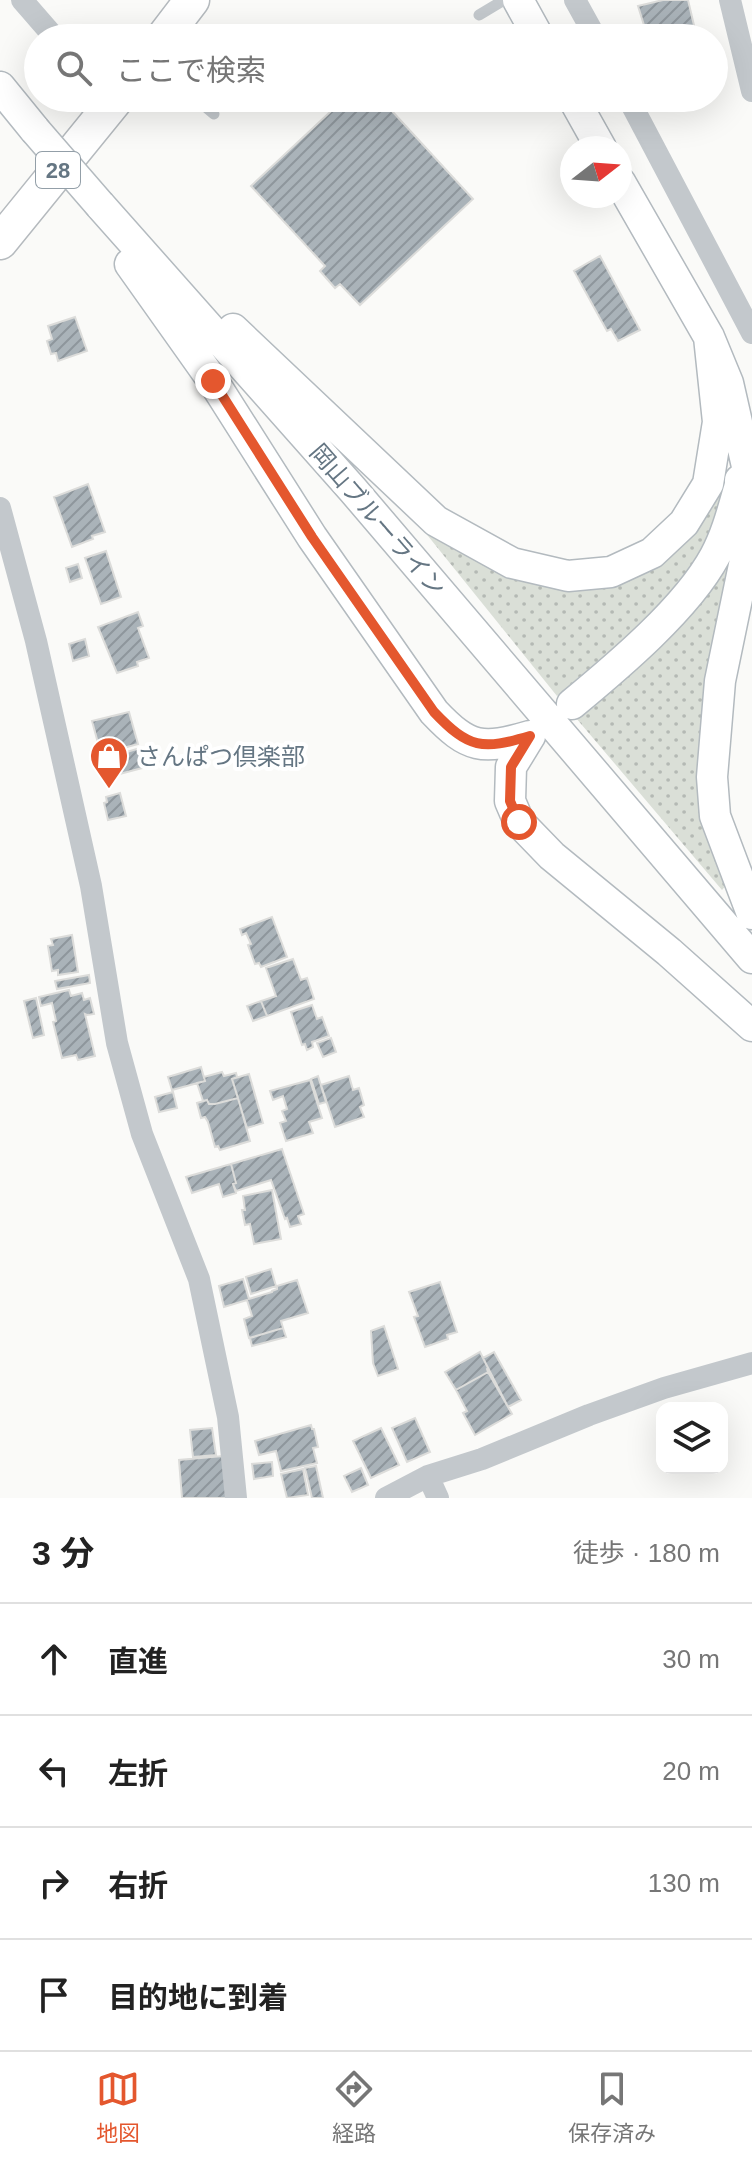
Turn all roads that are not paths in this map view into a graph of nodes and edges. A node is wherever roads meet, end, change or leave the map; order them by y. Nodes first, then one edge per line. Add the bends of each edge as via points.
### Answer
1 (22, 0) edge
2 (192, 0) edge
3 (504, 0) edge
4 (518, 0) edge
5 (575, 0) edge
6 (730, 0) edge
7 (479, 15) dead end
8 (43, 24) edge
9 (174, 24) edge
10 (531, 24) edge
11 (588, 24) edge
12 (0, 87) edge
13 (752, 91) edge
14 (103, 112) edge
15 (212, 112) edge
16 (581, 112) edge
17 (635, 112) edge
18 (214, 114) dead end
19 (594, 136) edge
20 (632, 203) edge
21 (100, 205) junction
22 (0, 242) edge
23 (752, 333) edge
24 (709, 337) junction
25 (739, 426) junction
26 (0, 508) edge
27 (572, 704) dead end
28 (752, 914) edge
29 (752, 958) edge
30 (752, 1026) edge
31 (752, 1363) edge
32 (428, 1476) junction
33 (236, 1498) edge
34 (386, 1498) edge
35 (438, 1498) edge

1 - 8 street
2 - 9 main road
3 - 7 lane
4 - 10 main road
5 - 11 street
6 - 13 street
12 - 21 main road, 岡山ブルーライン, bridge
14 - 22 main road, 28
15 - 18 lane
16 - 19 main road
17 - 23 street
20 - 24 main road
21 - 24 main road via 436,521 512,563 568,576 611,572 652,553 684,523 708,484 718,422
21 - 29 main road, 岡山ブルーライン via 353,490
21 - 30 main road via 125,257 434,712 454,733 476,744 500,745 530,736 511,767 510,801 519,822
24 - 25 main road
25 - 27 main road via 740,485 715,556 665,618
25 - 28 main road via 751,484 751,531 720,681 712,777 715,816
26 - 33 street via 91,886 117,1043 142,1134 199,1279 228,1417
31 - 32 street via 664,1388
32 - 34 street
32 - 35 street

